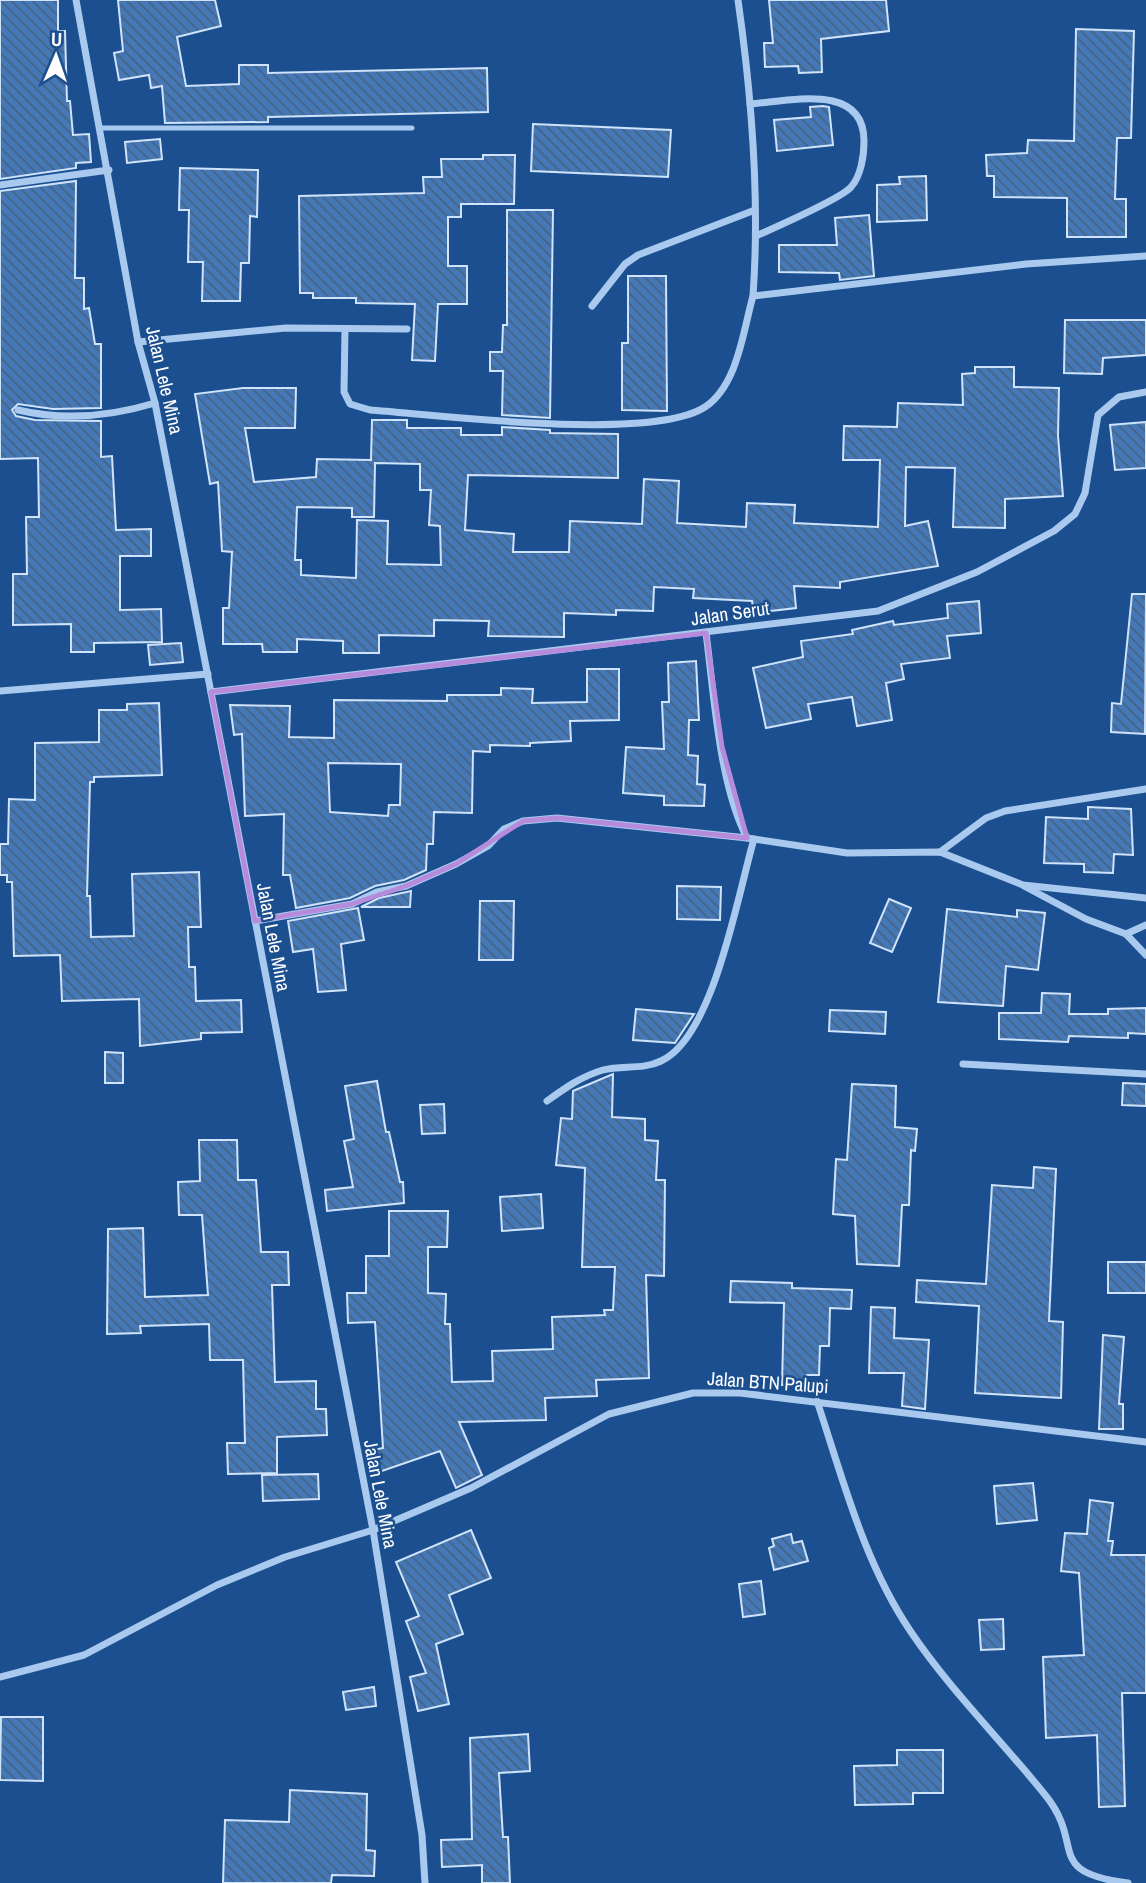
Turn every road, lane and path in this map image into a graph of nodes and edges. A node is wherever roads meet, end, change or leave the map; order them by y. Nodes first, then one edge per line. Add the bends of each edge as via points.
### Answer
1 (76, 0) edge
2 (738, 0) edge
3 (750, 104) junction
4 (101, 128) junction
5 (412, 128) dead end
6 (109, 170) junction
7 (0, 186) edge
8 (755, 210) junction
9 (756, 236) junction
10 (1146, 256) edge
11 (753, 296) junction
12 (592, 306) dead end
13 (345, 329) junction
14 (407, 329) dead end
15 (138, 342) junction
16 (1146, 392) edge
17 (155, 403) junction
18 (18, 410) dead end
19 (706, 633) junction
20 (208, 674) junction
21 (0, 691) edge
22 (211, 692) junction
23 (1146, 789) edge
24 (750, 838) junction
25 (940, 852) junction
26 (1023, 885) junction
27 (1146, 898) edge
28 (255, 921) junction
29 (1146, 925) edge
30 (1126, 933) junction
31 (1146, 955) edge
32 (963, 1064) dead end
33 (1146, 1074) edge
34 (547, 1101) dead end
35 (817, 1401) junction
36 (1146, 1442) edge
37 (373, 1530) junction
38 (0, 1677) edge
39 (425, 1883) edge
40 (1128, 1883) edge

1 - 4 street, Jalan Lele Mina
2 - 3 street
3 - 8 street
3 - 9 street via 838,100 858,116 864,135 862,162 850,189
4 - 5 lane
4 - 6 street, Jalan Lele Mina
6 - 7 street
6 - 15 street, Jalan Lele Mina
8 - 9 street
8 - 12 street via 638,254
9 - 11 street
10 - 11 street via 1026,264
11 - 13 street via 731,376 706,407 680,417 615,425 370,410 351,404 344,392
13 - 14 street
13 - 15 street via 286,328
15 - 17 street, Jalan Lele Mina
16 - 19 street, Jalan Serut via 1119,397 1098,415 1085,493 1075,514 1054,531 977,572 878,611
17 - 18 street via 82,417
17 - 20 street, Jalan Lele Mina
19 - 22 street, Jalan Serut
19 - 24 street via 722,747 735,803
20 - 21 street
20 - 22 street, Jalan Lele Mina
22 - 28 street, Jalan Lele Mina
23 - 25 street via 1005,811 986,818
24 - 25 street via 847,853
24 - 28 street via 557,818 523,821 504,829 488,846 456,864 406,886 352,904
24 - 34 street via 720,967 698,1024 679,1049 661,1061 579,1079
25 - 26 street
26 - 27 street
26 - 30 street via 1086,919
28 - 37 street, Jalan Lele Mina
29 - 30 street
30 - 31 street
32 - 33 street
35 - 36 street, Jalan BTN Palupi
35 - 37 street, Jalan BTN Palupi via 692,1393 630,1406 585,1425 471,1488
35 - 40 street via 860,1531 911,1632 988,1732 1049,1800 1080,1872
37 - 38 street, Jalan BTN Palupi via 285,1557 217,1585 84,1655
37 - 39 street, Jalan Lele Mina via 422,1835

